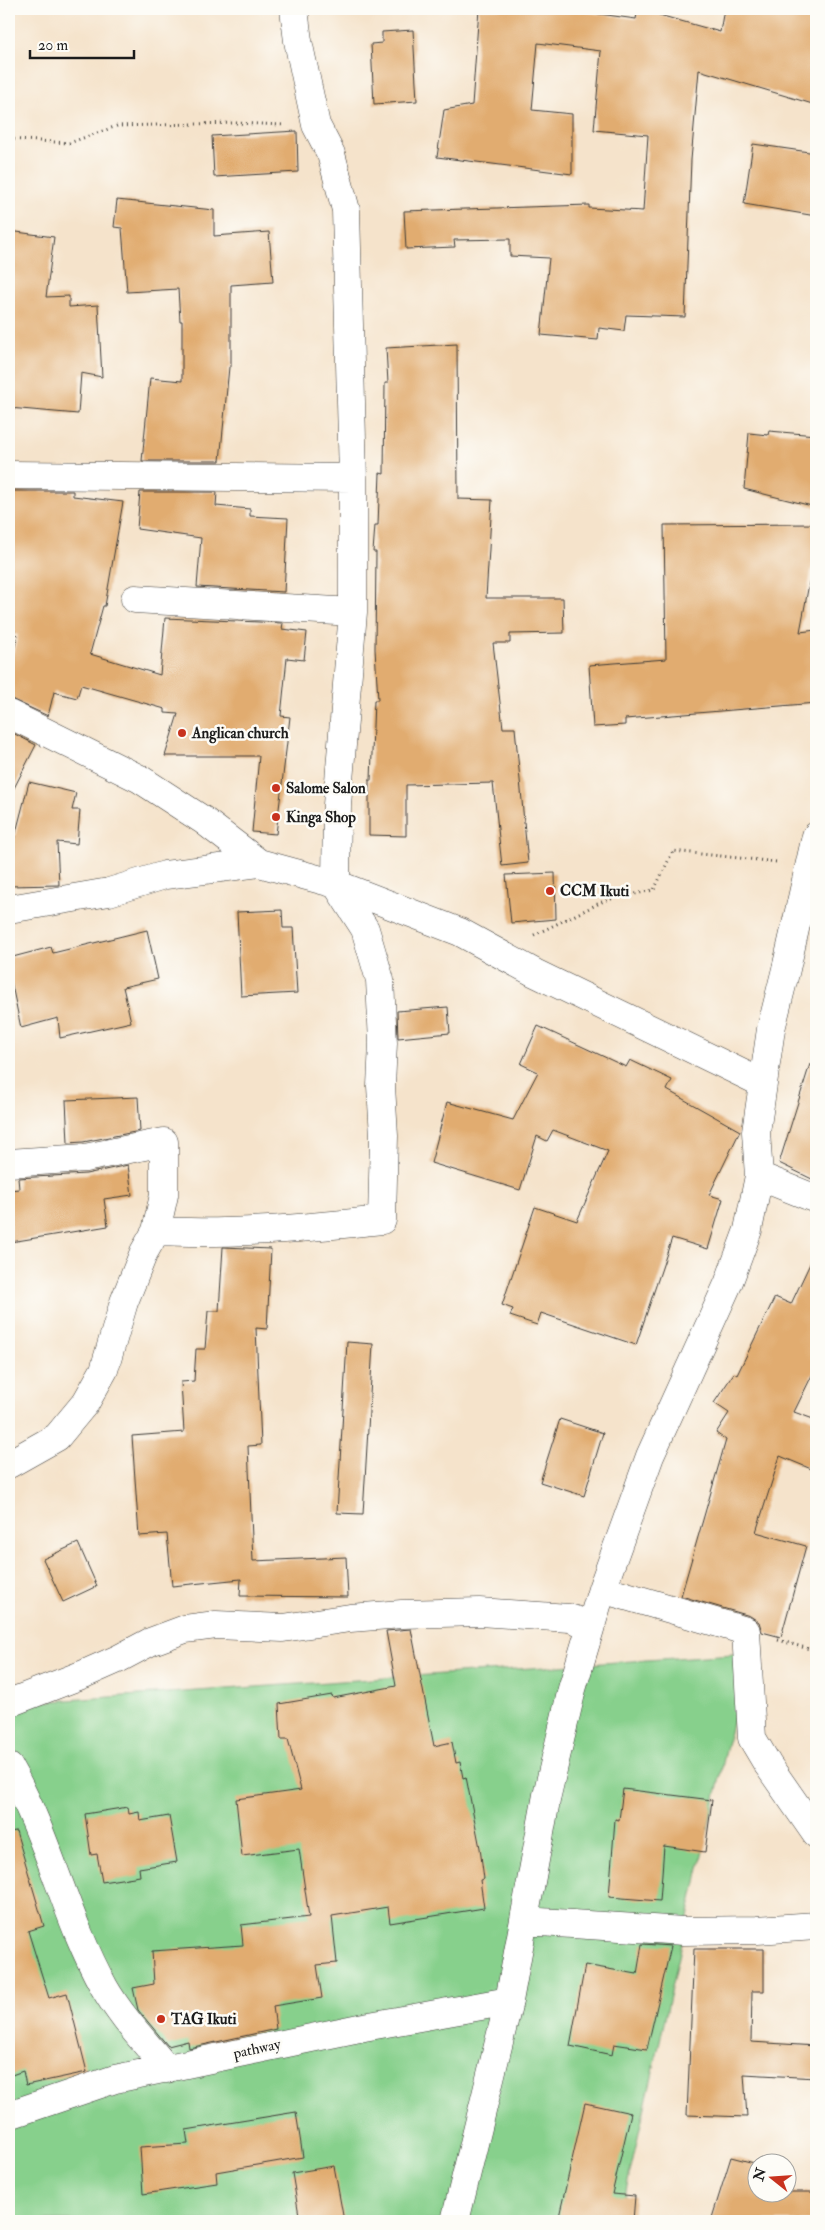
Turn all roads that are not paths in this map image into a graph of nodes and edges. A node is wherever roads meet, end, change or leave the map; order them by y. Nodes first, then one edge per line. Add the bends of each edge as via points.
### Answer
1 (294, 9) edge
2 (9, 475) edge
3 (353, 478) junction
4 (136, 599) dead end
5 (352, 612) junction
6 (9, 714) edge
7 (816, 836) edge
8 (259, 863) junction
9 (813, 866) edge
10 (336, 884) junction
11 (9, 910) edge
12 (762, 1084) junction
13 (9, 1163) edge
14 (759, 1176) junction
15 (816, 1200) edge
16 (156, 1231) junction
17 (9, 1464) edge
18 (602, 1589) junction
19 (591, 1625) junction
20 (9, 1703) edge
21 (9, 1767) edge
22 (816, 1834) edge
23 (524, 1922) junction
24 (816, 1926) edge
25 (509, 2001) junction
26 (167, 2068) junction
27 (9, 2115) edge
28 (455, 2221) edge

1 - 3 street via 316,125 331,154 346,210
2 - 3 street
3 - 5 street
4 - 5 street
5 - 10 street via 337,805
6 - 8 street via 140,779 203,820
7 - 9 street
8 - 10 street
8 - 11 street via 165,875 109,892
9 - 12 street via 770,1029
10 - 12 street via 460,932 632,1022
10 - 16 street via 365,929 380,980 384,1136 382,1220 236,1233
12 - 14 street via 756,1132
13 - 16 street via 85,1158 164,1142 164,1195
14 - 15 street
14 - 18 street via 748,1230 728,1284 650,1456
16 - 17 street via 124,1302 104,1370 86,1402 57,1437
18 - 19 street
18 - 22 street via 746,1631 752,1738
19 - 20 street via 569,1618 479,1612 358,1617 283,1628 244,1625 185,1629
19 - 23 street via 547,1795
21 - 26 street via 45,1842 83,1943 105,1988 129,2024
23 - 24 street via 684,1931
23 - 25 street
25 - 26 street, pathway
25 - 28 street
26 - 27 street, pathway via 114,2079

